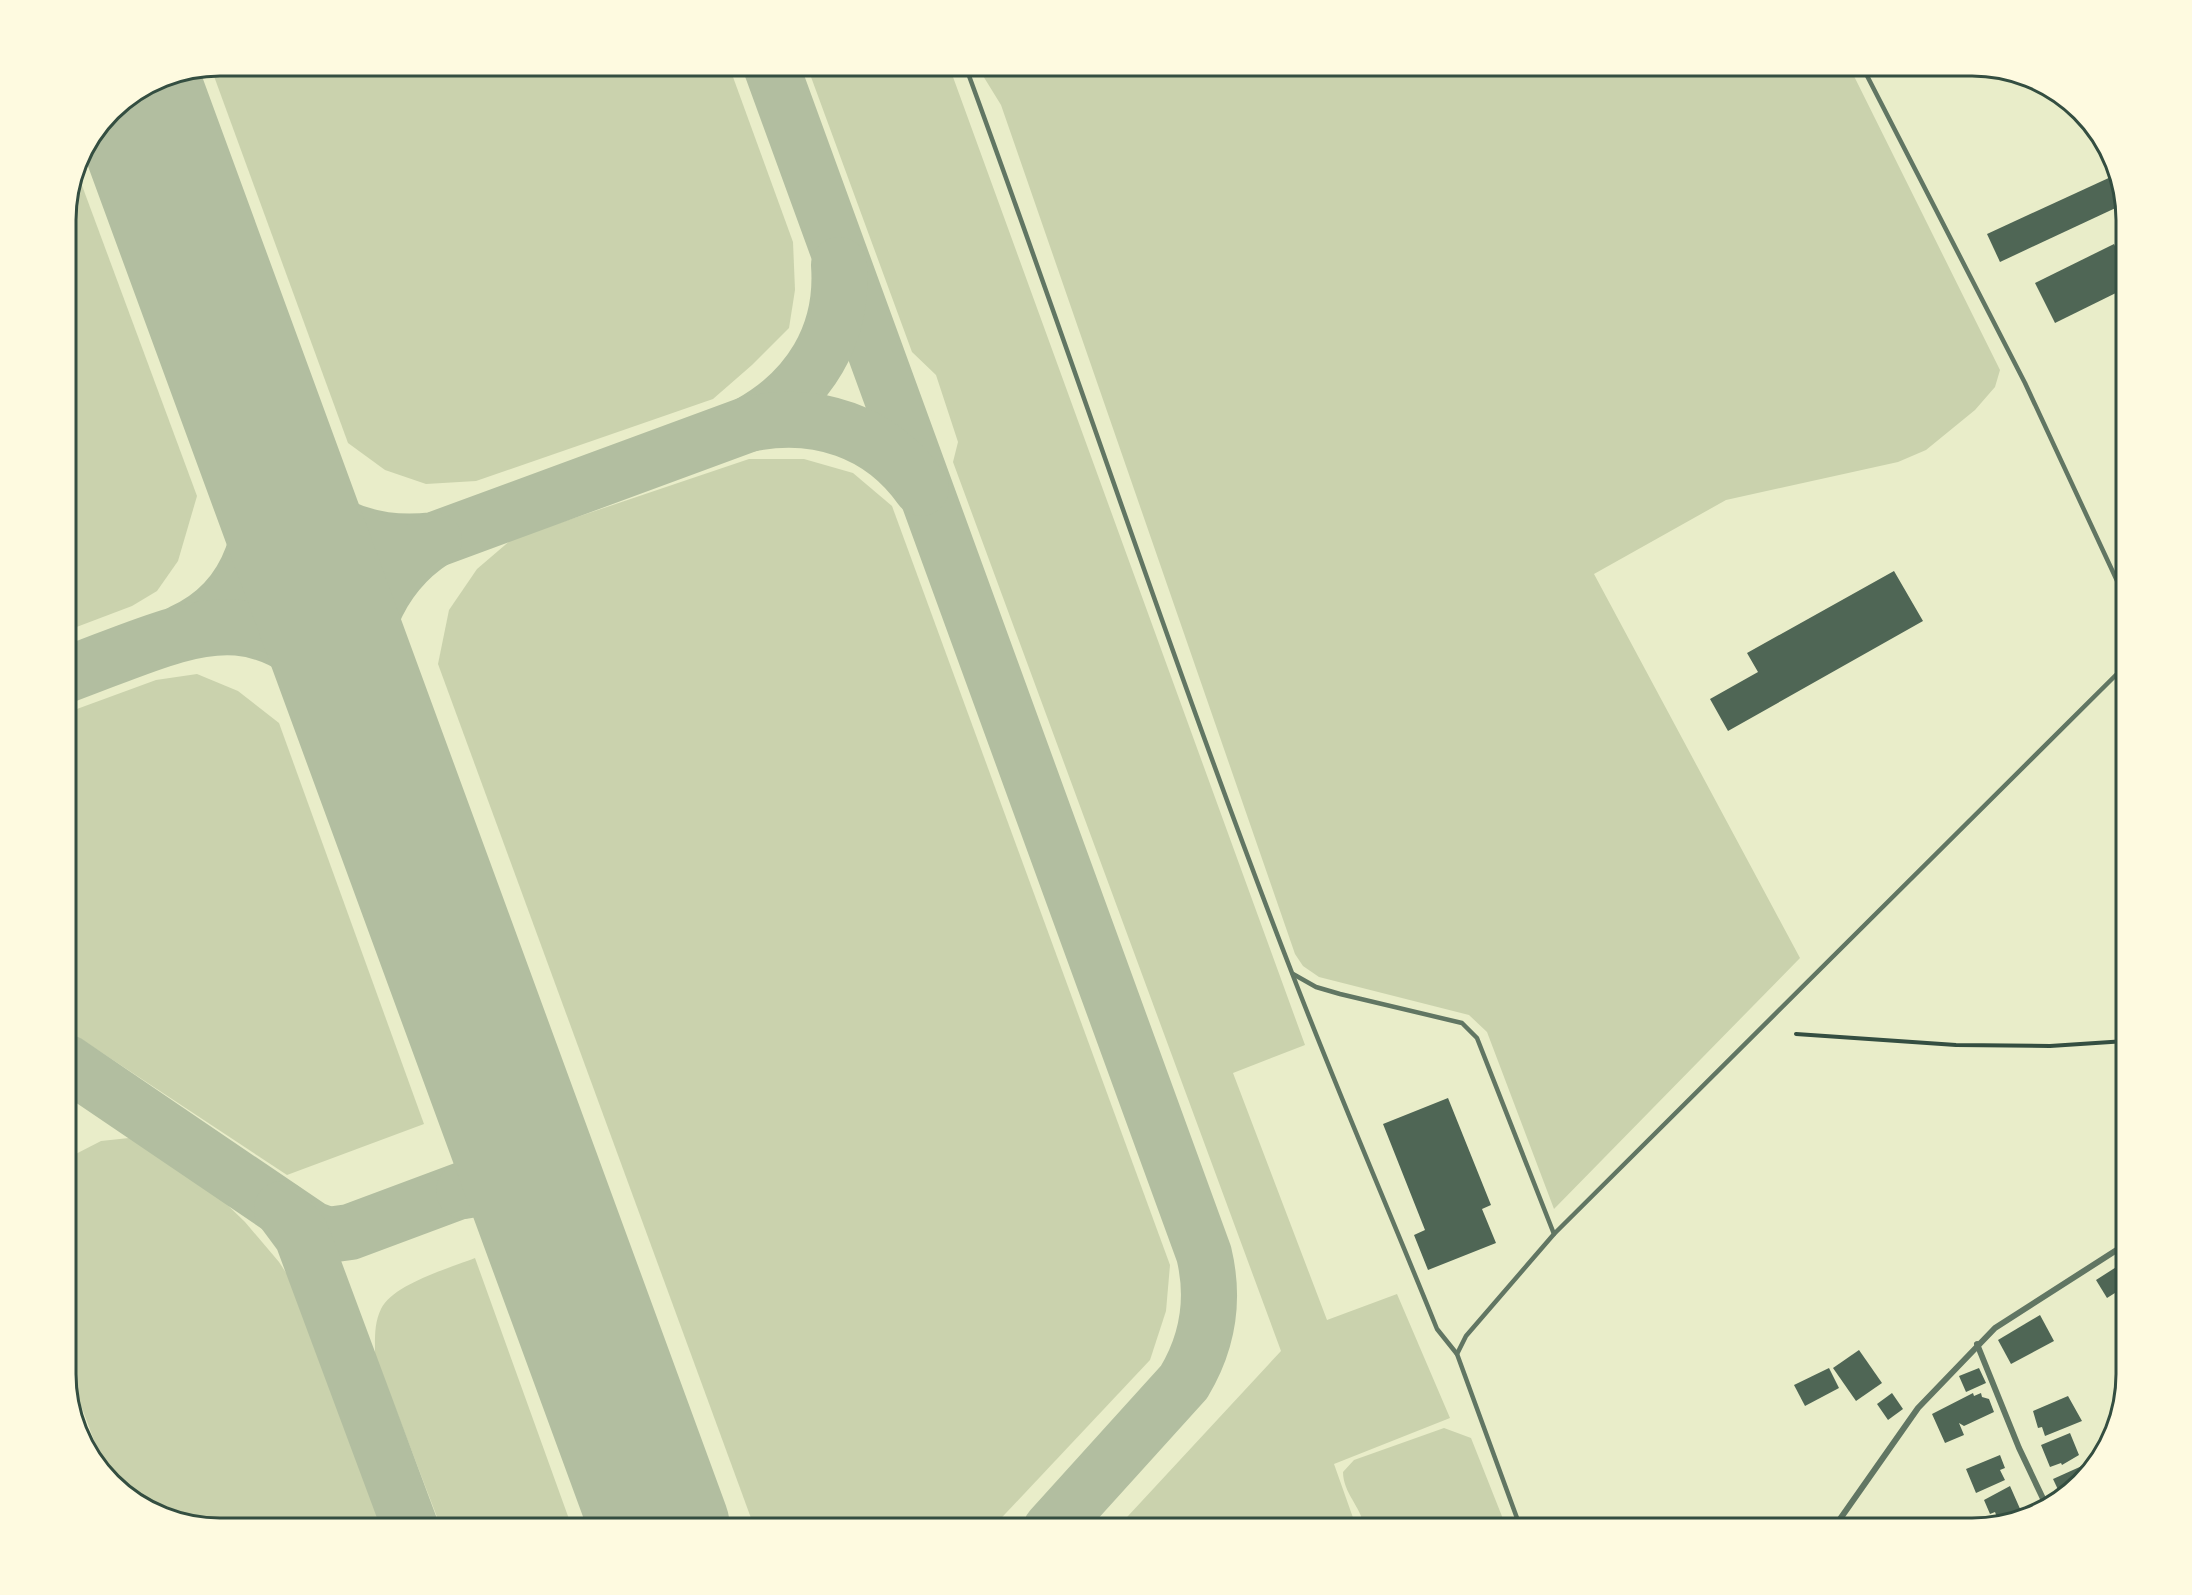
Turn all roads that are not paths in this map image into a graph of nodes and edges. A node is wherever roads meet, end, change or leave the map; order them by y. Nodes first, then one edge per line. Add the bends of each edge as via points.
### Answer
1 (1867, 76) edge
2 (969, 77) edge
3 (2115, 576) edge
4 (2115, 677) edge
5 (1292, 974) junction
6 (1554, 1234) junction
7 (2115, 1251) edge
8 (1977, 1344) junction
9 (1457, 1354) junction
10 (2043, 1499) edge
11 (1517, 1518) edge
12 (1841, 1518) edge

1 - 3 lane via 2025,383
2 - 5 lane
4 - 6 lane
5 - 6 lane via 1340,994 1462,1023 1477,1038
5 - 9 lane via 1437,1329
6 - 9 lane via 1466,1336
7 - 8 street via 1995,1328
8 - 10 street
8 - 12 street via 1918,1408
9 - 11 lane

